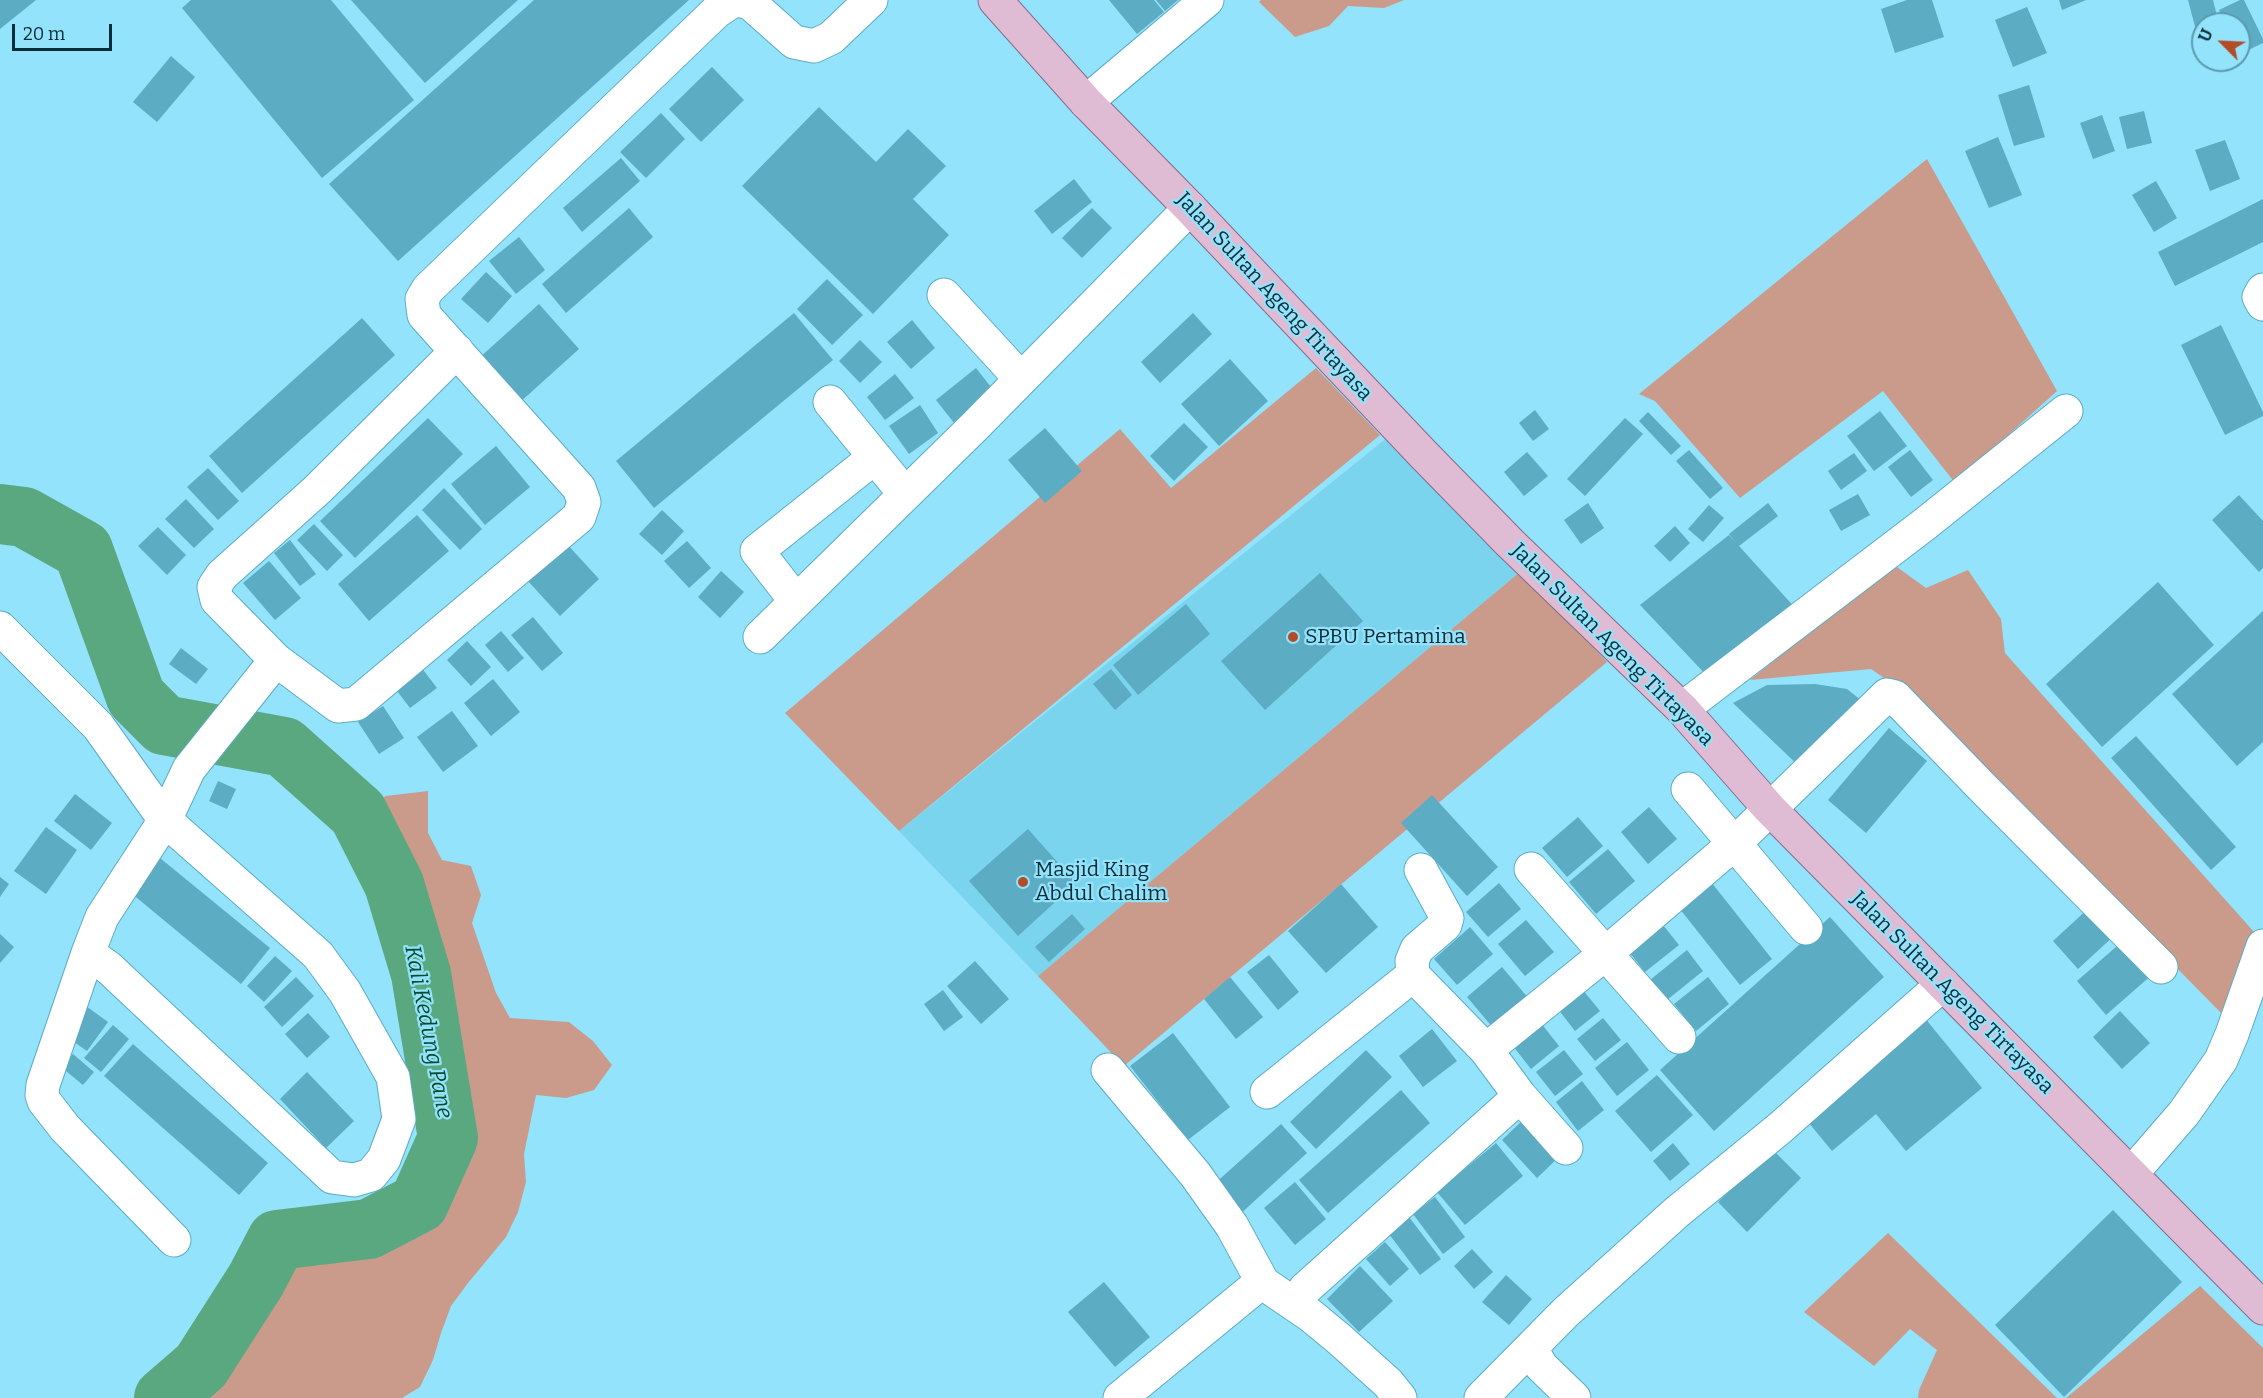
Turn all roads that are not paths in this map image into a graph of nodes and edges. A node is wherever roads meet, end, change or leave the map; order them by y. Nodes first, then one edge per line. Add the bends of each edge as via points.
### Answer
1 (735, 0) edge
2 (871, 0) edge
3 (995, 0) edge
4 (1207, 0) edge
5 (1096, 93) junction
6 (1191, 208) junction
7 (2263, 290) edge
8 (944, 295) dead end
9 (2263, 304) edge
10 (457, 351) junction
11 (1021, 379) junction
12 (830, 402) dead end
13 (2066, 411) dead end
14 (875, 457) junction
15 (905, 494) junction
16 (796, 601) junction
17 (0, 628) edge
18 (760, 637) dead end
19 (268, 669) junction
20 (1697, 697) junction
21 (1688, 789) dead end
22 (1783, 795) junction
23 (165, 820) junction
24 (1735, 843) junction
25 (1531, 869) dead end
26 (1421, 870) dead end
27 (1806, 928) dead end
28 (2263, 946) edge
29 (88, 953) junction
30 (1605, 954) junction
31 (2161, 967) dead end
32 (1413, 975) junction
33 (1943, 984) junction
34 (1679, 1036) dead end
35 (1485, 1050) junction
36 (1108, 1070) dead end
37 (1267, 1092) dead end
38 (1520, 1096) junction
39 (1566, 1148) dead end
40 (2138, 1166) junction
41 (174, 1240) dead end
42 (1263, 1283) junction
43 (1305, 1289) dead end
44 (2263, 1308) edge
45 (1531, 1348) junction
46 (1120, 1398) edge
47 (1400, 1398) edge
48 (1481, 1398) edge
49 (1574, 1398) edge

1 - 2 street via 750,3 794,42 814,46 831,39
1 - 10 street via 716,12 428,289 422,299 424,315
3 - 5 main road, Jalan Sultan Ageng Tirtayasa
4 - 5 street
5 - 6 main road, Jalan Sultan Ageng Tirtayasa
6 - 11 street
6 - 20 main road, Jalan Sultan Ageng Tirtayasa via 1510,543
7 - 9 street via 2259,294
8 - 11 street
10 - 19 street via 317,490 222,574 214,587 217,600
10 - 19 street via 579,488 584,502 579,516 356,704 339,706
11 - 15 street
12 - 14 street
13 - 20 street
14 - 15 street
14 - 16 street via 757,550
15 - 16 street
16 - 18 street
17 - 23 street via 98,726
19 - 23 street via 189,769
20 - 22 main road, Jalan Sultan Ageng Tirtayasa
21 - 24 street
22 - 24 street
22 - 31 street via 1881,699 1887,695 1895,697
22 - 33 main road, Jalan Sultan Ageng Tirtayasa
23 - 29 street via 102,917
23 - 29 street via 318,955 345,992 393,1077 399,1119 384,1159 371,1175 354,1180 332,1177 109,968
24 - 27 street
24 - 30 street
25 - 30 street
26 - 32 street via 1447,918 1417,949 1412,961
28 - 40 street via 2221,1059 2184,1113
29 - 41 street via 42,1095 65,1128
30 - 34 street
30 - 35 street
32 - 35 street
32 - 37 street
33 - 40 main road, Jalan Sultan Ageng Tirtayasa
33 - 45 street via 1780,1128 1677,1212
35 - 38 street
36 - 42 street via 1195,1174 1232,1226
38 - 39 street
38 - 43 street
40 - 44 main road, Jalan Sultan Ageng Tirtayasa
42 - 46 street
42 - 47 street via 1338,1338
45 - 48 street
45 - 49 street via 1541,1366

